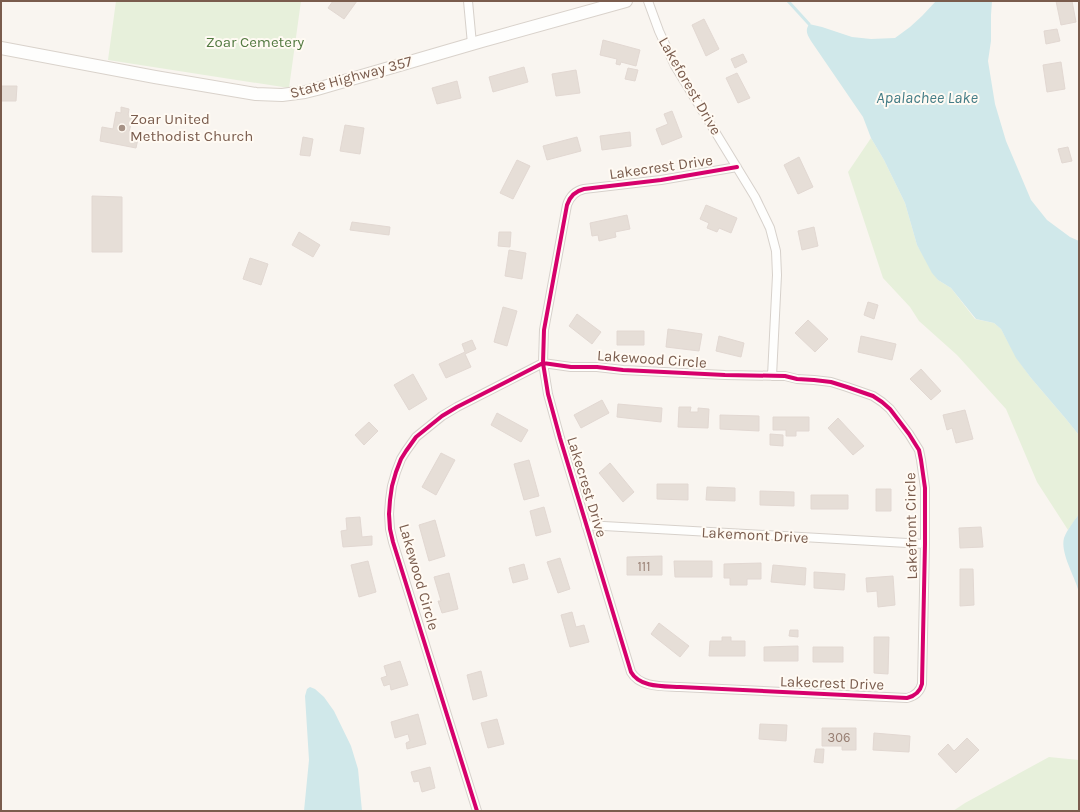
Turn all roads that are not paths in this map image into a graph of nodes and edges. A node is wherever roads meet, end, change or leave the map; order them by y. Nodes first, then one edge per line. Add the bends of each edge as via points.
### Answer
1 (468, 1) edge
2 (626, 1) edge
3 (648, 1) edge
4 (472, 44) junction
5 (1, 48) edge
6 (737, 168) junction
7 (543, 363) junction
8 (772, 376) junction
9 (586, 525) junction
10 (925, 544) junction
11 (907, 698) joint
12 (477, 811) edge

1 - 4 street
2 - 4 main road, State Highway 357
3 - 6 street, Lakeforest Drive via 672,60
4 - 5 main road, State Highway 357 via 317,89 282,95 231,90
6 - 7 street, Lakecrest Drive via 584,189 573,194 567,205 544,330
6 - 8 street, Lakeforest Drive via 763,212 776,251
7 - 8 street, Lakewood Circle via 571,367
7 - 9 street, Lakecrest Drive via 548,394
7 - 12 street, Lakewood Circle via 457,407 424,430 401,459 392,486 389,514 393,542
8 - 10 street, Lakefront Circle via 847,386 873,396 890,409 919,450 925,478
9 - 10 street, Lakemont Drive
9 - 11 street, Lakecrest Drive via 628,662 633,675 639,681 652,685 688,688
10 - 11 street, Lakefront Circle via 922,684 915,695

